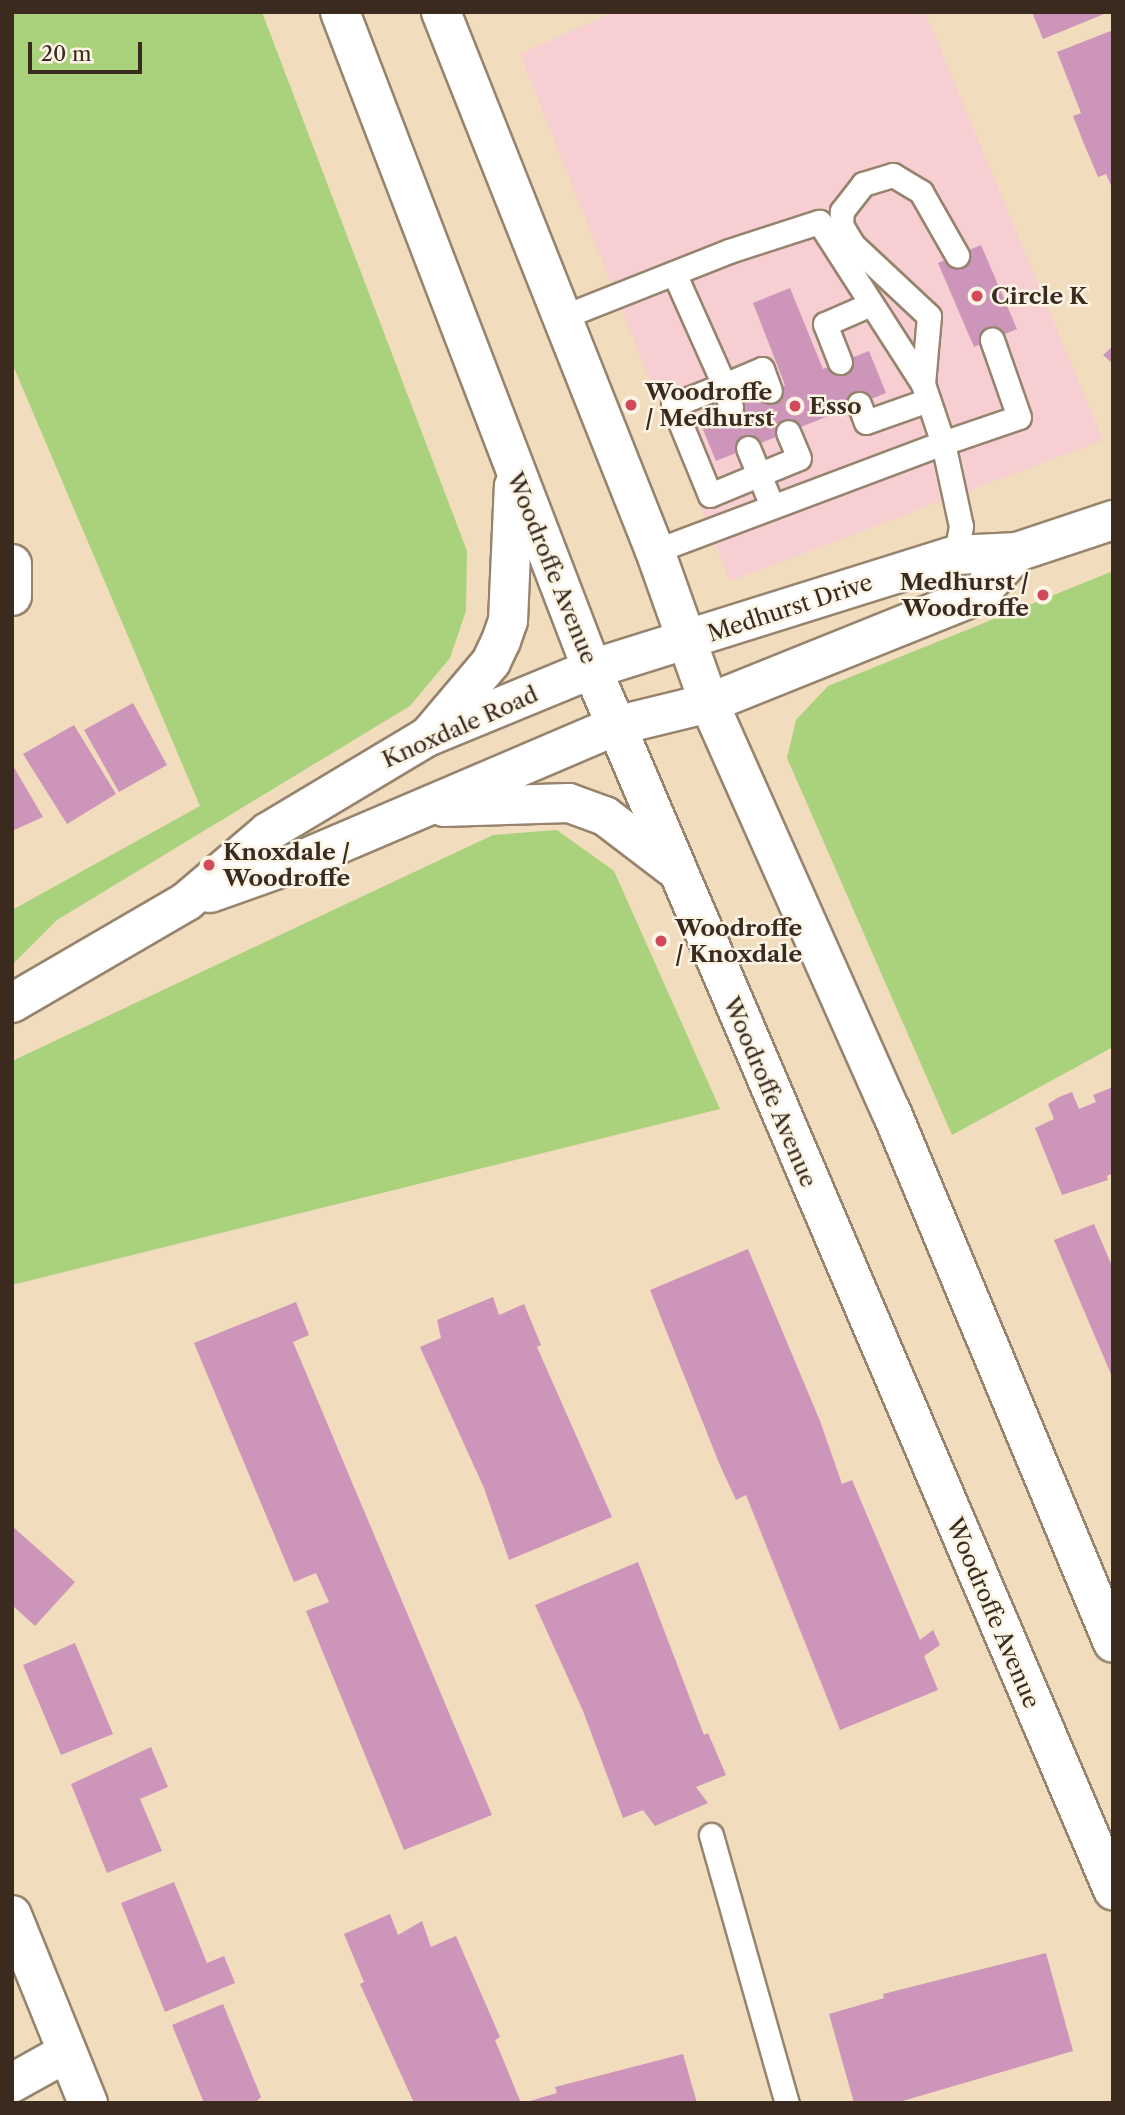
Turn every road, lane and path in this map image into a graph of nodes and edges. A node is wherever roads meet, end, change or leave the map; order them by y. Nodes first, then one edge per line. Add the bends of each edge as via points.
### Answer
1 (340, 12) edge
2 (441, 12) edge
3 (957, 255) dead end
4 (674, 273) junction
5 (871, 304) junction
6 (560, 318) junction
7 (992, 340) dead end
8 (840, 362) dead end
9 (724, 385) junction
10 (770, 391) dead end
11 (925, 392) junction
12 (859, 404) dead end
13 (731, 407) dead end
14 (788, 432) dead end
15 (943, 443) junction
16 (748, 448) dead end
17 (515, 474) junction
18 (760, 474) junction
19 (772, 506) junction
20 (1113, 520) edge
21 (655, 551) junction
22 (1017, 552) junction
23 (956, 555) junction
24 (12, 564) edge
25 (12, 596) edge
26 (686, 642) junction
27 (592, 669) junction
28 (709, 703) junction
29 (615, 726) junction
30 (427, 737) junction
31 (419, 807) junction
32 (679, 873) junction
33 (187, 901) junction
34 (12, 1003) edge
35 (1113, 1643) edge
36 (711, 1835) dead end
37 (1113, 1890) edge
38 (12, 1915) edge
39 (66, 2053) junction
40 (12, 2083) edge
41 (88, 2103) edge
42 (787, 2103) edge

1 - 17 main road, Woodroffe Avenue
2 - 6 main road
3 - 11 lane via 921,192 893,175 863,184 842,211 841,225 853,245 929,316
4 - 5 lane via 819,222
4 - 6 lane
4 - 9 lane
5 - 8 lane via 825,324
5 - 11 lane
6 - 21 main road
7 - 15 lane via 1019,417
9 - 10 lane via 762,369
9 - 13 lane
9 - 18 lane via 673,405 710,495
11 - 12 lane via 866,422
11 - 15 lane
14 - 18 lane via 799,458
15 - 19 lane
15 - 23 lane via 961,526
16 - 18 lane
17 - 27 main road, Woodroffe Avenue
17 - 30 main road via 508,621 491,662
18 - 19 lane
19 - 21 lane
20 - 22 main road, Medhurst Drive
21 - 26 main road
22 - 23 main road, Medhurst Drive
22 - 28 main road, Medhurst Drive via 978,595
23 - 26 main road, Medhurst Drive
24 - 25 main road
26 - 27 main road, Knoxdale Road
26 - 28 main road
27 - 29 main road, Woodroffe Avenue
27 - 30 main road, Knoxdale Road
28 - 29 main road, Knoxdale Road
28 - 35 main road via 891,1111
29 - 31 main road, Knoxdale Road
29 - 32 main road, Woodroffe Avenue
30 - 33 main road, Knoxdale Road via 268,832
31 - 32 main road via 569,803 605,816
31 - 33 main road, Knoxdale Road via 292,864
32 - 37 main road, Woodroffe Avenue
33 - 34 main road, Knoxdale Road
36 - 42 lane
38 - 39 main road
39 - 40 main road
39 - 41 main road

